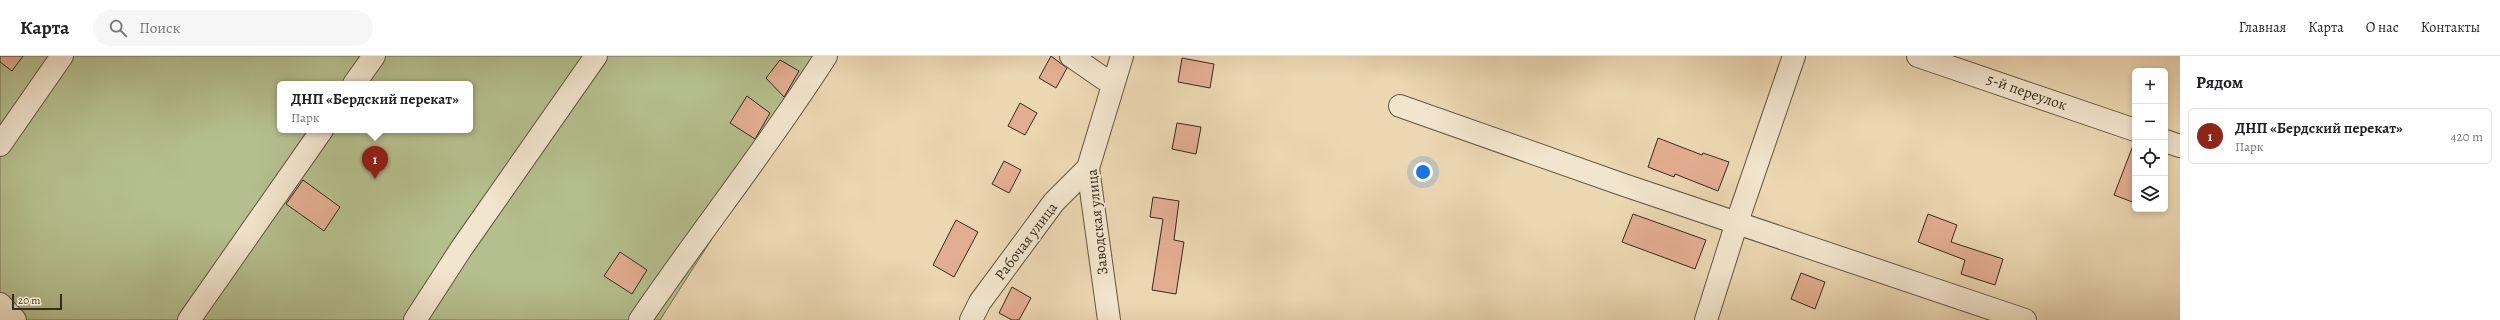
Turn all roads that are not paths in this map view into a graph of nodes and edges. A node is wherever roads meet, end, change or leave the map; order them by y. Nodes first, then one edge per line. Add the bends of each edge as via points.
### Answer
1 (62, 56) edge
2 (374, 56) edge
3 (596, 56) edge
4 (826, 56) edge
5 (1071, 56) edge
6 (1122, 56) edge
7 (1794, 56) edge
8 (1918, 56) edge
9 (356, 81) edge
10 (1113, 85) junction
11 (1400, 106) dead end
12 (2132, 129) edge
13 (320, 133) edge
14 (2168, 142) edge
15 (0, 145) edge
16 (2180, 146) edge
17 (1088, 168) junction
18 (1737, 222) junction
19 (0, 304) edge
20 (15, 320) edge
21 (189, 320) edge
22 (415, 320) edge
23 (640, 320) edge
24 (971, 320) edge
25 (1109, 320) edge
26 (1706, 320) edge
27 (2025, 320) edge

1 - 15 street
2 - 9 street
3 - 22 street
4 - 23 street via 795,105 679,262
5 - 10 street
6 - 10 street, Заводская улица
7 - 18 street
8 - 12 street, 5-й переулок
10 - 17 street, Заводская улица
11 - 18 street
13 - 21 street
14 - 16 street
17 - 24 street, Рабочая улица via 1054,202 980,302
17 - 25 street, Заводская улица
18 - 26 street
18 - 27 street
19 - 20 street

